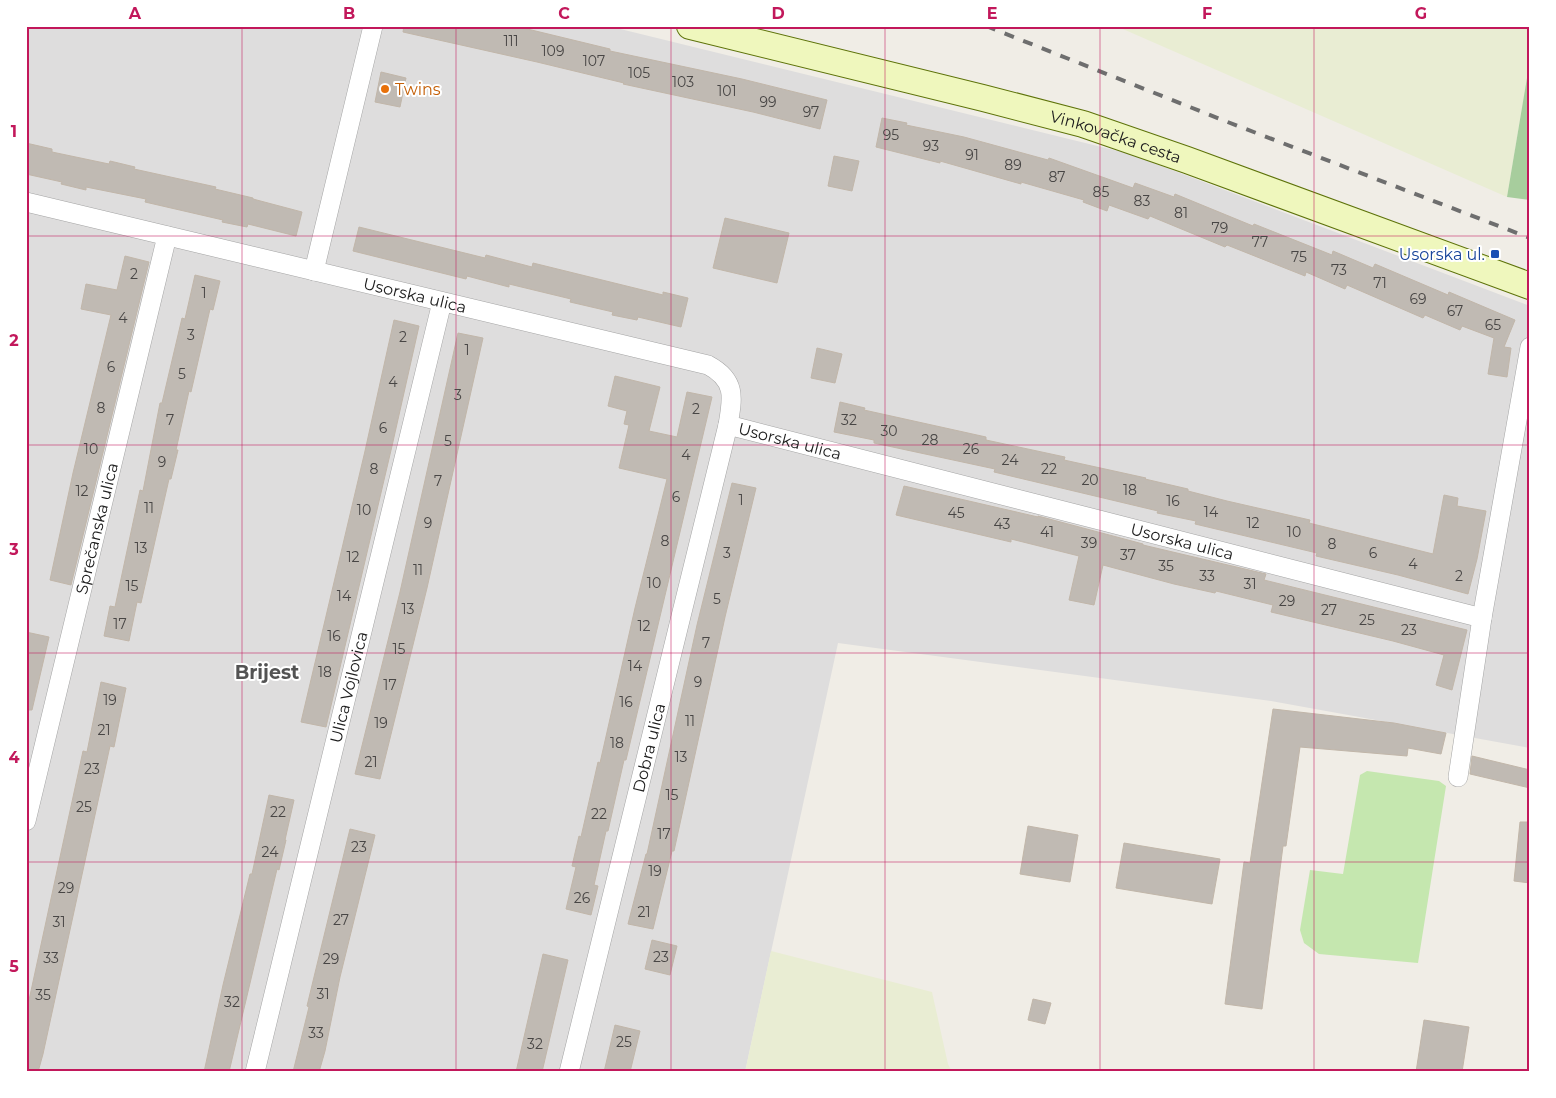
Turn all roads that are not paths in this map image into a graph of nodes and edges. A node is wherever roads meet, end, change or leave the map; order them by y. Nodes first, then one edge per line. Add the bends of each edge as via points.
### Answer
1 (373, 26) edge
2 (690, 26) edge
3 (26, 202) edge
4 (167, 236) junction
5 (314, 272) junction
6 (1530, 286) edge
7 (442, 302) junction
8 (1530, 348) edge
9 (728, 424) junction
10 (1482, 618) junction
11 (1458, 777) dead end
12 (26, 821) edge
13 (255, 1072) edge
14 (569, 1072) edge

1 - 5 street
2 - 6 main road, Vinkovačka cesta via 1083,124
3 - 4 street, Usorska ulica
4 - 5 street, Usorska ulica
4 - 12 street, Sprečanska ulica
5 - 7 street, Usorska ulica
7 - 9 street, Usorska ulica via 708,365 725,377 730,388 732,398
7 - 13 street, Ulica Vojlovica
8 - 10 street
9 - 10 street, Usorska ulica
9 - 14 street, Dobra ulica
10 - 11 street

